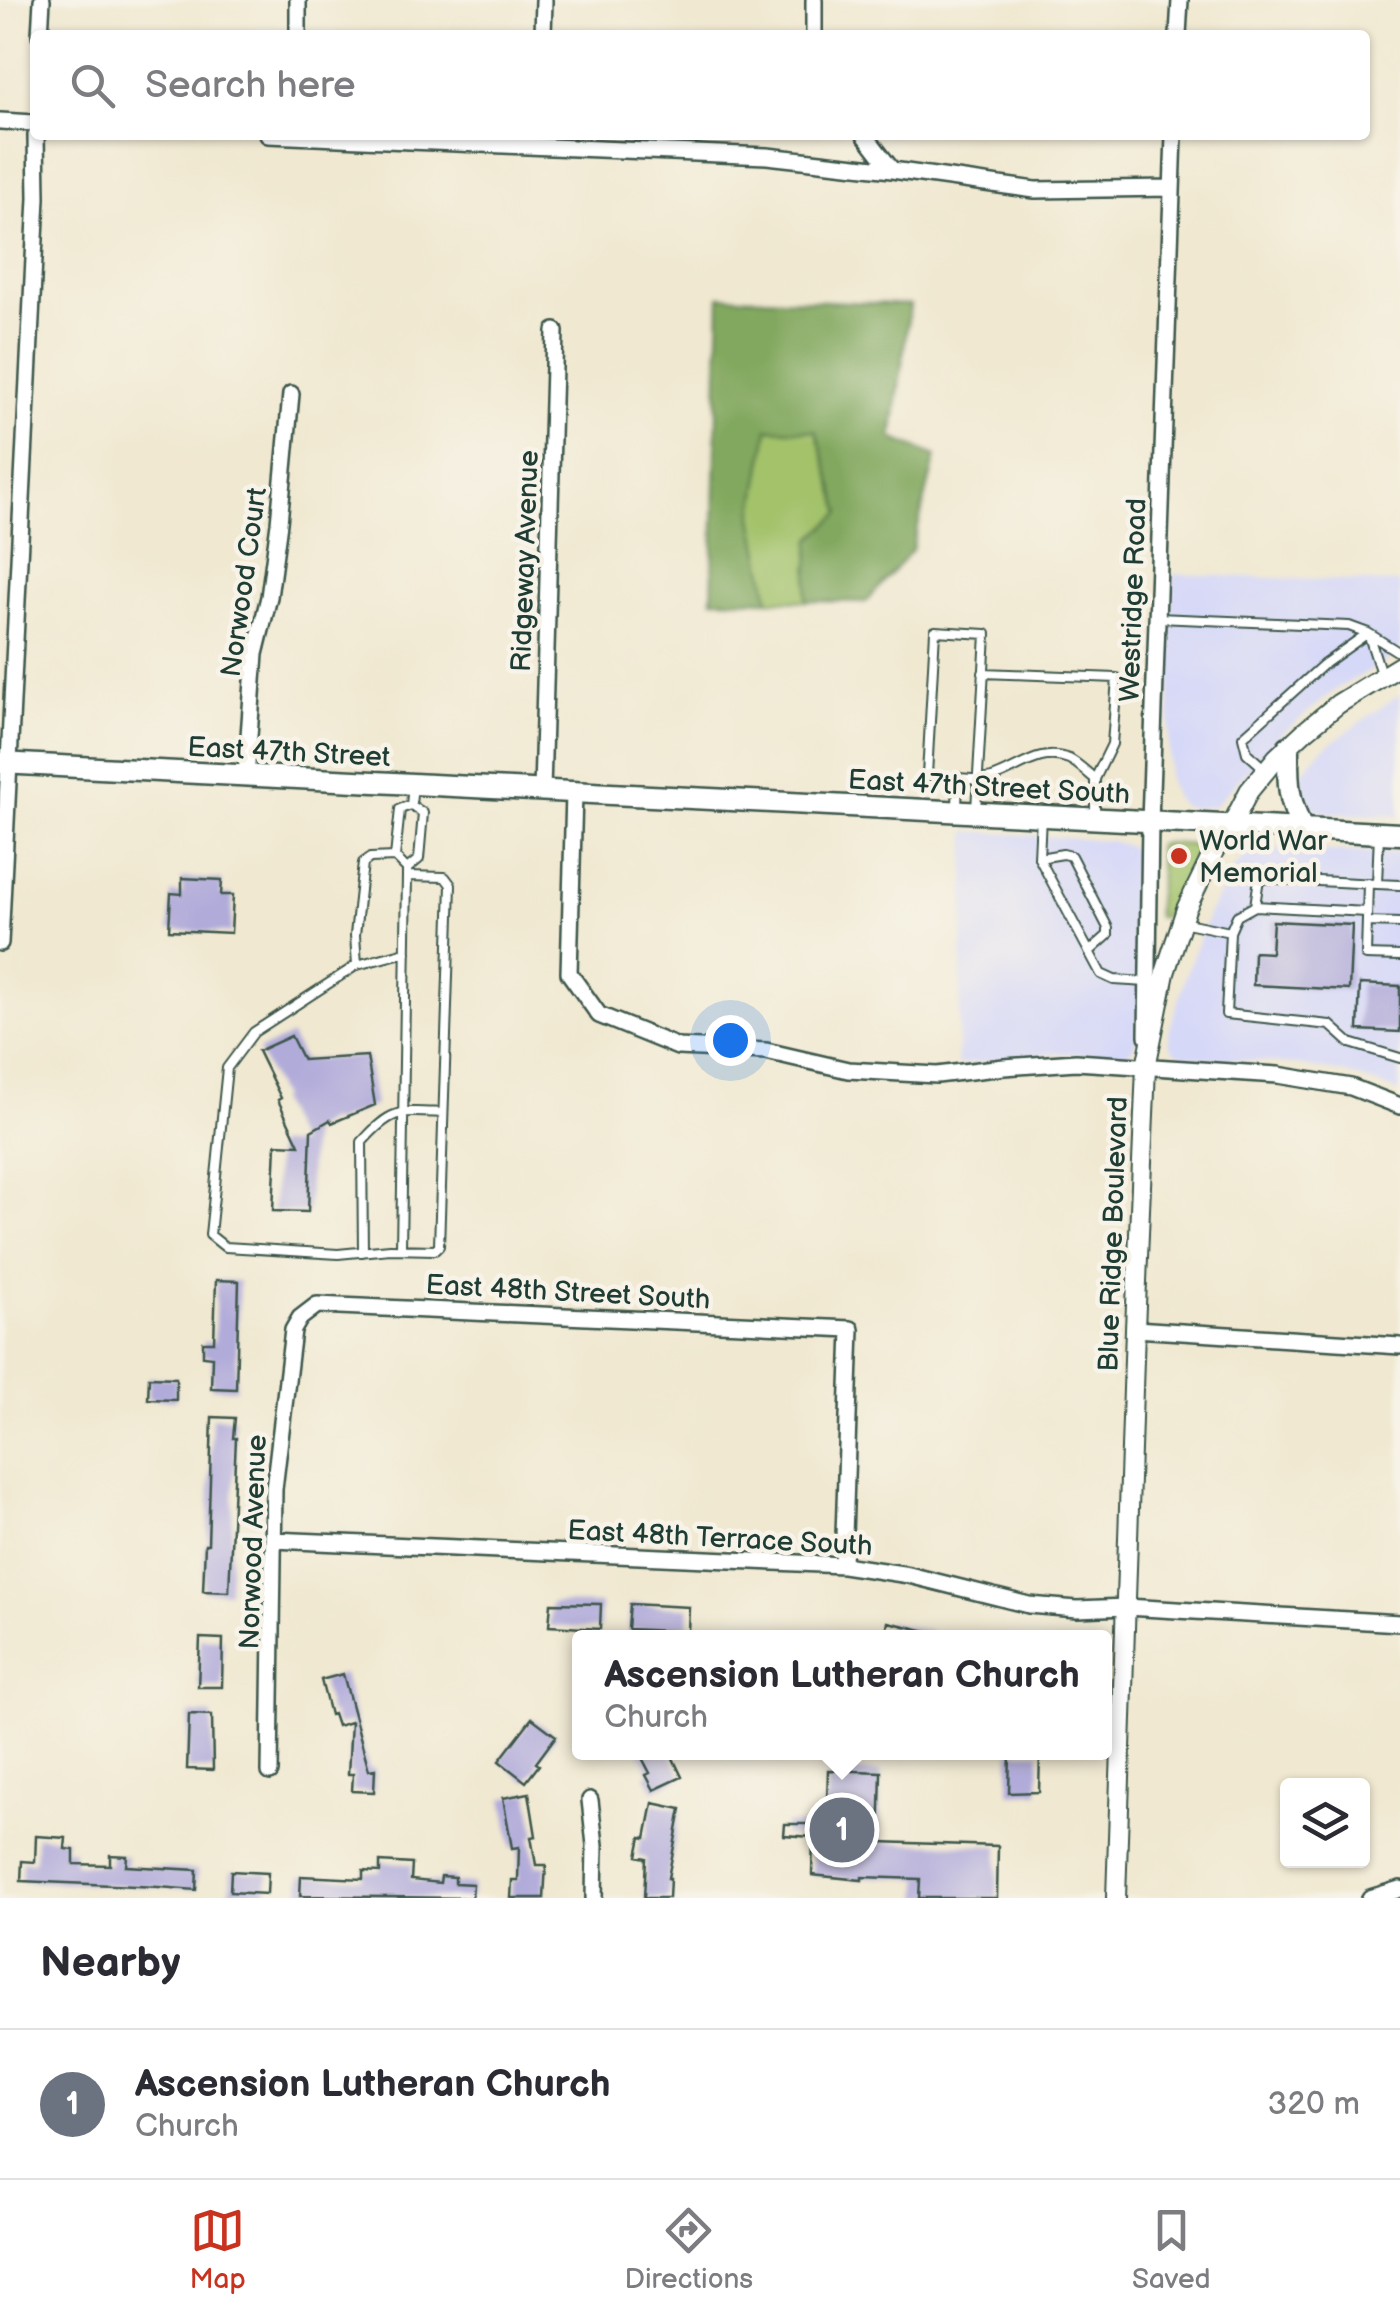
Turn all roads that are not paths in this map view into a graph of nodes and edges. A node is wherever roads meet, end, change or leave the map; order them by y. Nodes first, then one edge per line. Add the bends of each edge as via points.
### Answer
1 (42, 0) edge
2 (298, 0) edge
3 (544, 0) edge
4 (814, 0) edge
5 (1180, 0) edge
6 (40, 30) edge
7 (298, 30) edge
8 (543, 30) edge
9 (814, 30) edge
10 (1178, 30) edge
11 (0, 122) edge
12 (30, 122) edge
13 (36, 140) edge
14 (491, 140) edge
15 (869, 140) edge
16 (1174, 140) edge
17 (540, 141) edge
18 (892, 170) junction
19 (1172, 188) junction
20 (555, 332) dead end
21 (291, 394) dead end
22 (1156, 618) junction
23 (1368, 634) junction
24 (1400, 652) edge
25 (1400, 666) edge
26 (984, 674) junction
27 (1382, 677) junction
28 (1288, 747) junction
29 (4, 764) edge
30 (1266, 770) junction
31 (246, 776) junction
32 (958, 777) junction
33 (977, 778) junction
34 (1095, 780) junction
35 (542, 792) junction
36 (574, 793) junction
37 (412, 795) junction
38 (966, 812) junction
39 (1042, 816) junction
40 (1096, 819) junction
41 (1150, 822) junction
42 (1230, 826) junction
43 (1302, 829) junction
44 (1390, 834) edge
45 (395, 857) junction
46 (1039, 858) junction
47 (407, 873) junction
48 (1372, 884) junction
49 (1400, 884) edge
50 (1255, 906) junction
51 (1367, 917) junction
52 (1182, 922) junction
53 (1400, 923) edge
54 (1230, 932) junction
55 (0, 943) edge
56 (406, 952) junction
57 (1089, 952) junction
58 (1400, 956) edge
59 (357, 965) junction
60 (1148, 982) junction
61 (1400, 1058) edge
62 (1146, 1067) junction
63 (1400, 1106) edge
64 (403, 1111) junction
65 (444, 1113) junction
66 (401, 1248) junction
67 (362, 1252) junction
68 (300, 1318) joint
69 (1134, 1329) junction
70 (1400, 1346) edge
71 (273, 1540) junction
72 (842, 1564) junction
73 (1126, 1607) junction
74 (1400, 1623) edge
75 (270, 1772) dead end
76 (590, 1800) dead end
77 (1400, 1889) edge
78 (594, 1898) edge
79 (1116, 1898) edge
80 (1370, 1898) edge

1 - 6 street
2 - 7 street
3 - 8 street
4 - 9 street
5 - 10 street
11 - 12 street
13 - 29 street
14 - 17 street
15 - 18 street
16 - 19 street, Westridge Road
17 - 18 street
18 - 19 street via 1035,190
19 - 22 street, Westridge Road
20 - 35 street, Ridgeway Avenue
21 - 31 street, Norwood Court via 269,597 255,654
22 - 23 lane via 1349,626
22 - 41 street, Westridge Road
23 - 24 lane
23 - 27 lane
23 - 30 lane via 1242,737 1247,754
25 - 27 street, Blue Ridge Boulevard
26 - 32 lane via 986,634 935,631 928,776
26 - 33 lane
26 - 34 lane via 1117,678 1112,744
27 - 28 street, Blue Ridge Boulevard
28 - 30 street, Blue Ridge Boulevard
28 - 43 main road via 1291,806
29 - 31 main road, East 47th Street
29 - 55 street
30 - 42 street, Blue Ridge Boulevard
31 - 37 main road, East 47th Street
32 - 33 lane
32 - 38 lane
33 - 34 lane via 1051,756 1070,760
33 - 38 lane
34 - 40 lane
35 - 36 main road, East 47th Street
35 - 37 main road, East 47th Street
36 - 38 main road, East 47th Street South
36 - 62 street via 569,973 598,1015 678,1047 766,1051 848,1070 936,1075 1076,1062
37 - 45 lane via 400,809
37 - 47 lane via 424,813 419,859
38 - 39 main road, East 47th Street South
39 - 40 main road, East 47th Street South
39 - 46 lane
40 - 41 main road, East 47th Street South
41 - 42 main road, East 47th Street South
41 - 60 street, Westridge Road
42 - 43 main road, East 47th Street South
42 - 52 street, Blue Ridge Boulevard
43 - 44 main road, East 47th Street South
44 - 48 lane
45 - 47 lane
45 - 59 lane via 363,863
46 - 57 lane
46 - 57 lane via 1071,856 1108,928
47 - 56 lane
47 - 65 lane via 445,877 451,885
48 - 49 lane
48 - 50 lane via 1259,878
48 - 51 lane
50 - 51 lane
50 - 54 lane via 1237,916
51 - 53 lane
51 - 58 lane via 1366,955
52 - 54 lane
52 - 62 street, Blue Ridge Boulevard
54 - 61 lane via 1226,1014 1330,1026 1350,1042
56 - 59 lane
56 - 64 lane
57 - 60 lane via 1100,974
59 - 67 lane via 254,1032 227,1068 210,1234 224,1247
60 - 62 street, Westridge Road
62 - 63 street via 1278,1075 1351,1087
62 - 69 street, Blue Ridge Boulevard
64 - 65 lane
64 - 66 lane
64 - 67 lane via 379,1122 362,1142
65 - 66 lane via 439,1246
66 - 67 lane
68 - 71 street, Norwood Avenue via 293,1330
68 - 72 street, East 48th Street South via 316,1305 332,1305 851,1329
69 - 70 street
69 - 73 street, Blue Ridge Boulevard
71 - 72 street, East 48th Terrace South
71 - 75 street, Norwood Avenue
72 - 73 street, East 48th Terrace South via 1030,1605
73 - 74 street, East 48th Terrace South
73 - 79 street, Blue Ridge Boulevard
76 - 78 street
77 - 80 street

